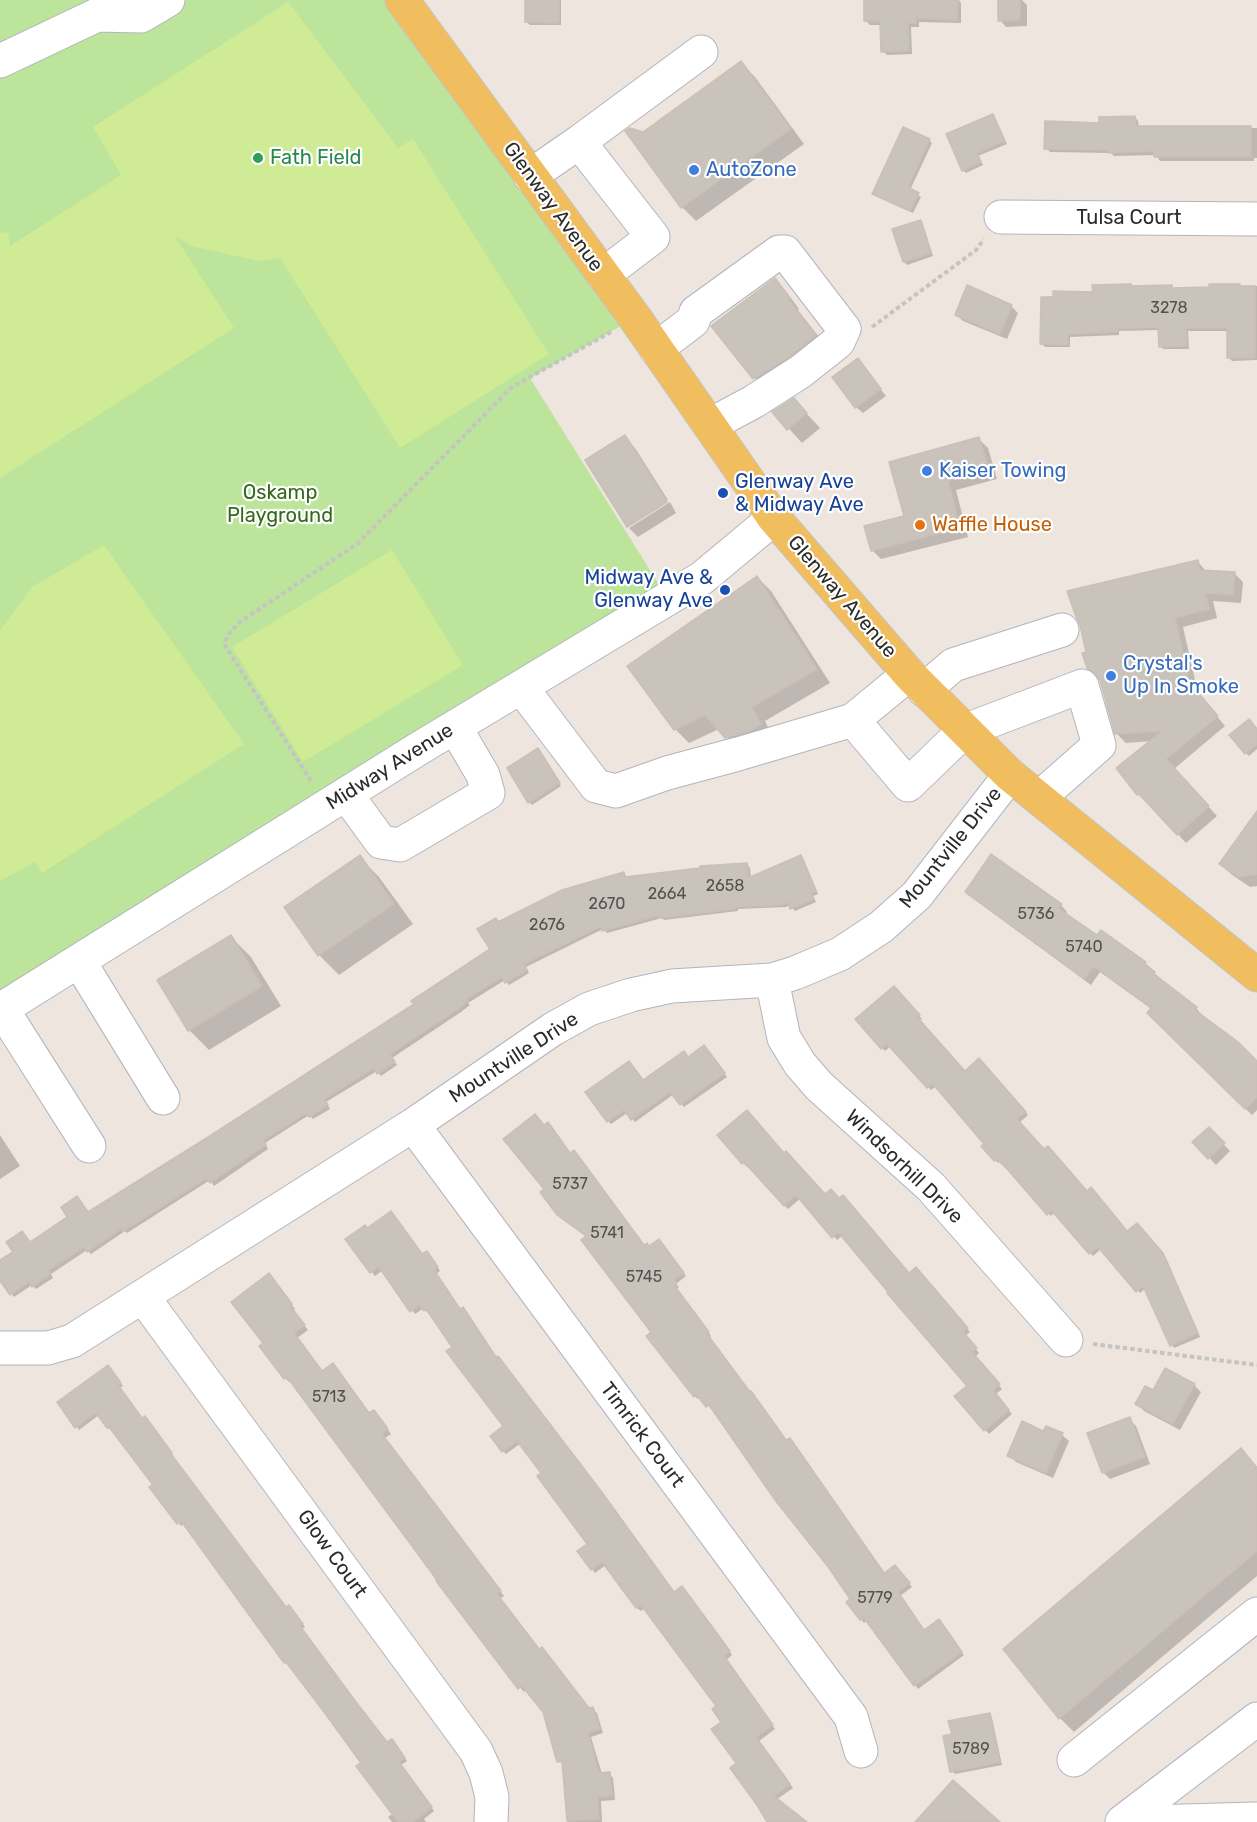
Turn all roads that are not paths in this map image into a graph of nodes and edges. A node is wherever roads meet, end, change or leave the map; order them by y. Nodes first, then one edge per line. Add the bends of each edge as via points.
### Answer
1 (168, 0) edge
2 (412, 4) edge
3 (701, 52) dead end
4 (0, 62) edge
5 (579, 142) junction
6 (530, 176) junction
7 (1001, 217) dead end
8 (1257, 219) edge
9 (603, 275) junction
10 (656, 349) junction
11 (710, 425) junction
12 (774, 518) junction
13 (1062, 630) dead end
14 (916, 682) junction
15 (521, 687) junction
16 (853, 720) junction
17 (455, 727) junction
18 (964, 731) junction
19 (1010, 775) junction
20 (1039, 798) junction
21 (337, 800) junction
22 (79, 961) junction
23 (1257, 975) edge
24 (772, 980) junction
25 (1, 1010) edge
26 (163, 1098) dead end
27 (413, 1125) junction
28 (89, 1146) dead end
29 (143, 1297) junction
30 (1066, 1340) road end
31 (0, 1348) edge
32 (1257, 1614) edge
33 (1257, 1719) edge
34 (861, 1751) dead end
35 (1074, 1760) dead end
36 (1257, 1819) edge
37 (491, 1822) edge
38 (1122, 1822) edge
39 (1146, 1822) edge

1 - 4 street via 141,16 97,15
2 - 6 main road, Glenway Avenue
3 - 5 street
5 - 6 street
5 - 9 street via 653,237
6 - 9 main road, Glenway Avenue
7 - 8 street, Tulsa Court
9 - 10 main road, Glenway Avenue
10 - 11 main road, Glenway Avenue
10 - 11 street via 693,321 696,312 779,252 785,252 844,330 838,342 800,372
11 - 12 main road, Glenway Avenue
12 - 14 main road, Glenway Avenue
12 - 15 street, Midway Avenue via 702,578
13 - 14 street via 953,665
14 - 16 street
14 - 18 main road, Glenway Avenue
15 - 16 street via 596,786 616,790
15 - 17 street, Midway Avenue
16 - 18 street via 908,785
17 - 21 street, Midway Avenue
17 - 21 street via 483,775 488,793 400,845 381,842
18 - 19 main road, Glenway Avenue
18 - 20 street via 1082,686 1099,745
19 - 20 main road, Glenway Avenue
19 - 24 street, Mountville Drive via 917,895 881,927 840,954
20 - 23 main road, Glenway Avenue
21 - 22 street, Midway Avenue
22 - 25 street, Midway Avenue
22 - 26 street
24 - 27 street, Mountville Drive via 672,986 589,1010 553,1029
24 - 30 street, Windsorhill Drive via 784,1038 800,1064 819,1086 931,1187
25 - 28 street
27 - 29 street, Mountville Drive
27 - 34 street, Timrick Court via 851,1717
29 - 31 street, Mountville Drive via 72,1341 48,1348
29 - 37 street, Glow Court via 476,1751 492,1797
32 - 35 street
33 - 38 street
36 - 39 street

